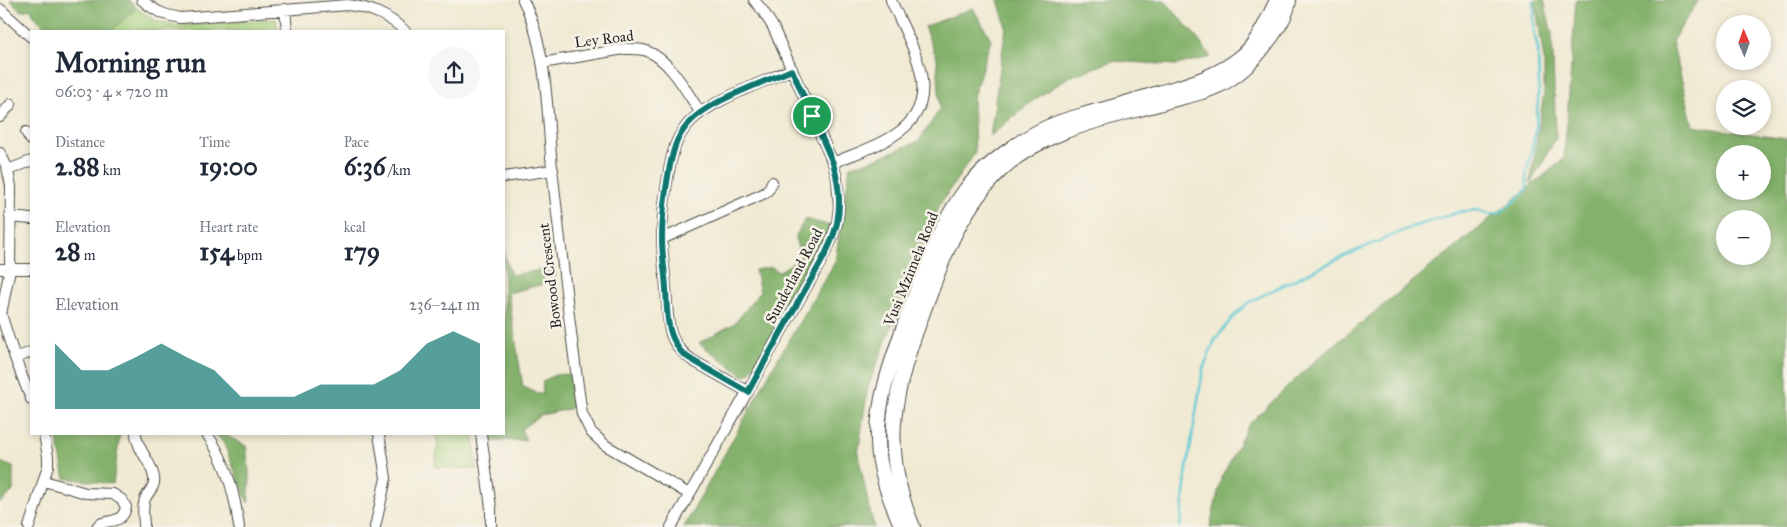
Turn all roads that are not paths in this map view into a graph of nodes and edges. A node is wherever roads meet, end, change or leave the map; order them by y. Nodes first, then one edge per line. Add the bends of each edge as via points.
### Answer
1 (142, 0) edge
2 (523, 0) edge
3 (754, 0) edge
4 (891, 0) edge
5 (1278, 0) edge
6 (1289, 0) edge
7 (0, 9) edge
8 (285, 9) junction
9 (287, 30) edge
10 (404, 30) edge
11 (30, 36) edge
12 (542, 63) junction
13 (792, 70) junction
14 (11, 104) dead end
15 (700, 112) junction
16 (0, 117) edge
17 (0, 153) edge
18 (30, 161) edge
19 (833, 163) junction
20 (8, 170) junction
21 (553, 170) junction
22 (505, 177) edge
23 (772, 182) dead end
24 (5, 207) edge
25 (10, 217) junction
26 (30, 219) edge
27 (662, 239) junction
28 (5, 269) edge
29 (30, 270) edge
30 (30, 352) edge
31 (15, 358) junction
32 (748, 392) junction
33 (30, 396) edge
34 (44, 435) edge
35 (136, 435) edge
36 (208, 435) edge
37 (379, 435) edge
38 (481, 435) edge
39 (44, 481) junction
40 (690, 494) junction
41 (29, 527) edge
42 (97, 527) edge
43 (144, 527) edge
44 (239, 527) edge
45 (375, 527) edge
46 (491, 527) edge
47 (671, 527) edge
48 (902, 527) edge
49 (913, 527) edge

1 - 8 street via 163,15 182,18
2 - 12 street, Bowood Crescent
3 - 13 street, Sunderland Road via 773,27
4 - 19 street via 921,68 920,105 915,116 893,136
5 - 48 main road, Vusi Mzimela Road via 1243,56 1220,72 1188,85 1049,126 983,171 967,189 944,225 933,250 890,364 883,392 878,440 880,459
6 - 49 main road, Vusi Mzimela Road via 1279,26 1245,68 1232,78 1204,92 1052,137 1030,148 1002,169 971,205 946,249 897,393 894,453 901,492
7 - 11 street
8 - 9 street
8 - 10 street via 364,7 380,13
12 - 15 street, Ley Road via 624,49 646,51 666,64
12 - 21 street, Bowood Crescent
13 - 15 street
13 - 19 street, Sunderland Road
14 - 16 street
15 - 27 street via 683,131 674,150
17 - 20 street
18 - 20 street
19 - 32 street, Sunderland Road via 839,207 831,240
20 - 24 street via 11,186
21 - 22 street
21 - 40 street, Bowood Crescent via 580,402 585,421 590,432 605,445
23 - 27 street via 765,193
24 - 25 street
25 - 26 street
25 - 28 street
27 - 32 street via 668,320 676,345 692,360
28 - 29 street
28 - 31 street via 2,314
30 - 31 street
31 - 33 street
32 - 40 street, Sunderland Road
34 - 39 street via 48,457
35 - 43 street via 154,477 153,488 144,502
36 - 44 street via 226,468
37 - 45 street via 386,478
38 - 46 street
39 - 41 street
39 - 42 street via 86,493 109,492 122,500 126,508 122,517
40 - 47 street, Sunderland Road

